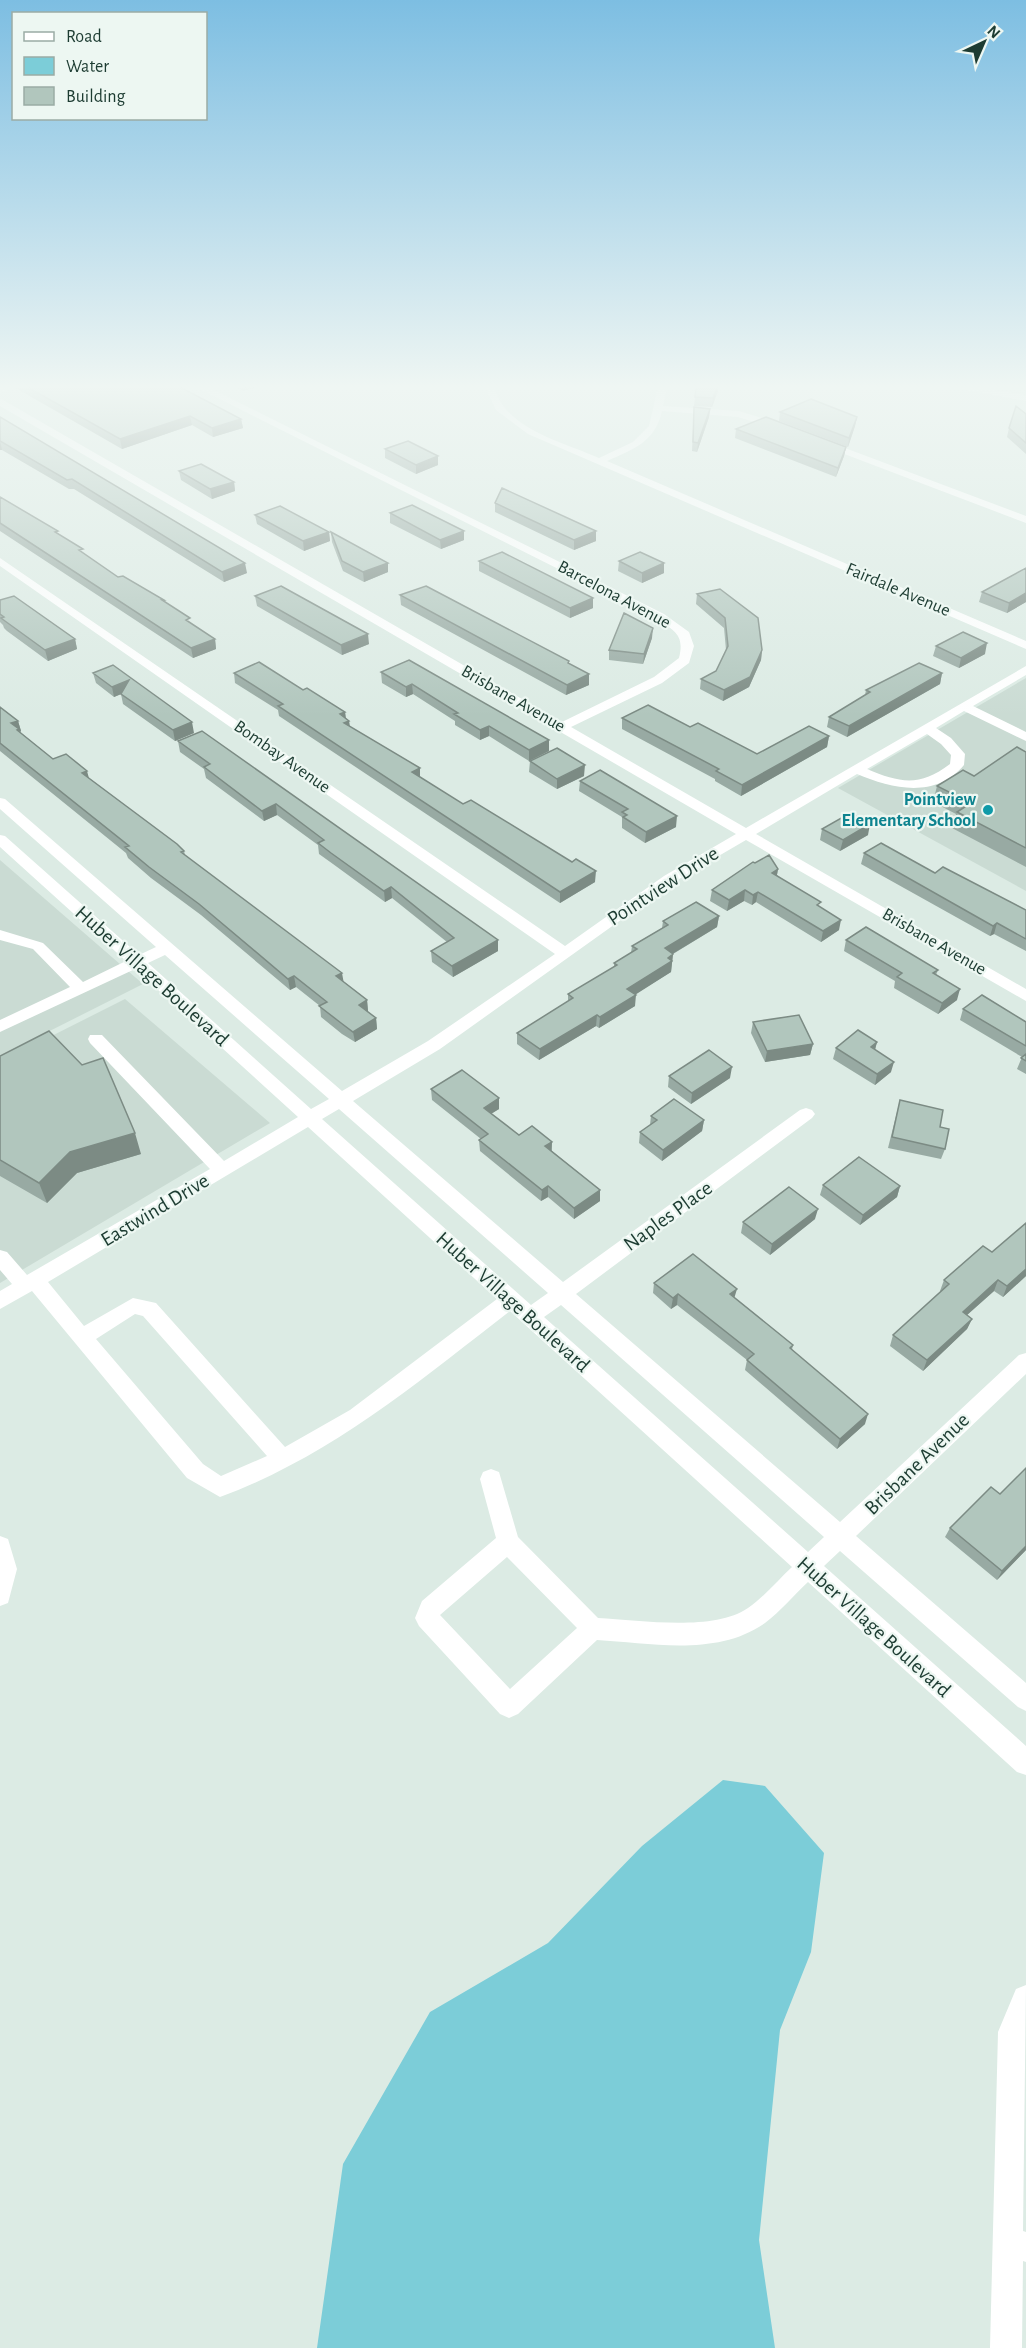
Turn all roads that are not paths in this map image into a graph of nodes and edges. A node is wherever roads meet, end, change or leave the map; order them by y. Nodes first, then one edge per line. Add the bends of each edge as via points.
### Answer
1 (163, 497) edge
2 (420, 497) edge
3 (682, 497) edge
4 (965, 497) edge
5 (1026, 520) edge
6 (0, 561) edge
7 (1026, 645) edge
8 (1026, 669) edge
9 (963, 706) junction
10 (561, 727) junction
11 (927, 728) junction
12 (1026, 737) edge
13 (856, 769) junction
14 (0, 802) edge
15 (23, 822) junction
16 (0, 832) edge
17 (746, 833) junction
18 (0, 839) edge
19 (0, 935) edge
20 (167, 948) junction
21 (564, 953) junction
22 (137, 963) junction
23 (81, 989) junction
24 (1026, 996) edge
25 (0, 1027) edge
26 (96, 1039) dead end
27 (341, 1099) junction
28 (806, 1114) dead end
29 (310, 1118) junction
30 (222, 1170) junction
31 (0, 1257) edge
32 (30, 1284) junction
33 (562, 1294) junction
34 (510, 1300) junction
35 (0, 1301) edge
36 (530, 1317) junction
37 (82, 1337) junction
38 (1026, 1361) edge
39 (283, 1459) junction
40 (491, 1479) dead end
41 (841, 1537) junction
42 (507, 1542) junction
43 (0, 1546) edge
44 (808, 1568) junction
45 (0, 1596) edge
46 (593, 1629) junction
47 (1026, 1699) edge
48 (1026, 1763) edge
49 (1026, 1999) edge
50 (1017, 2244) edge
51 (1006, 2348) edge

1 - 10 street, Brisbane Avenue
2 - 10 street, Barcelona Avenue via 660,616 683,632 688,646 685,660 658,680
3 - 7 street, Fairdale Avenue
4 - 5 street
6 - 21 street, Bombay Avenue
8 - 9 street, Pointview Drive
9 - 11 street, Pointview Drive
9 - 12 street
10 - 17 street, Brisbane Avenue
11 - 13 street, Pointview Drive
11 - 13 street via 958,754 957,765 946,775 926,784 905,786
13 - 17 street, Pointview Drive
14 - 15 street, Huber Village Boulevard
15 - 16 street
15 - 20 street, Huber Village Boulevard
17 - 21 street, Pointview Drive via 669,879
17 - 24 street, Brisbane Avenue
18 - 22 street, Huber Village Boulevard
19 - 23 street via 38,946
20 - 22 street
20 - 27 street, Huber Village Boulevard
21 - 27 street, Pointview Drive via 434,1045
22 - 23 street
22 - 29 street, Huber Village Boulevard
23 - 25 street
26 - 30 street
27 - 29 street, Pointview Drive
27 - 33 street, Huber Village Boulevard
28 - 33 street, Naples Place
29 - 30 street, Eastwind Drive
29 - 34 street, Huber Village Boulevard
30 - 32 street, Eastwind Drive
31 - 32 street
32 - 35 street, Eastwind Drive
32 - 37 street
33 - 36 street, Naples Place
33 - 41 street, Huber Village Boulevard
34 - 36 street, Huber Village Boulevard
34 - 39 street via 357,1416
36 - 44 street, Huber Village Boulevard
37 - 39 street via 195,1471 220,1487
37 - 39 street via 132,1306 149,1309
38 - 41 street, Brisbane Avenue
40 - 42 street
41 - 44 street, Brisbane Avenue
41 - 47 street, Huber Village Boulevard
42 - 46 street
42 - 46 street via 430,1609 427,1618 509,1706
43 - 45 street via 6,1569
44 - 46 street, Brisbane Avenue via 756,1616 725,1630 704,1634
44 - 48 street, Huber Village Boulevard
49 - 50 street via 1012,2032
50 - 51 street

